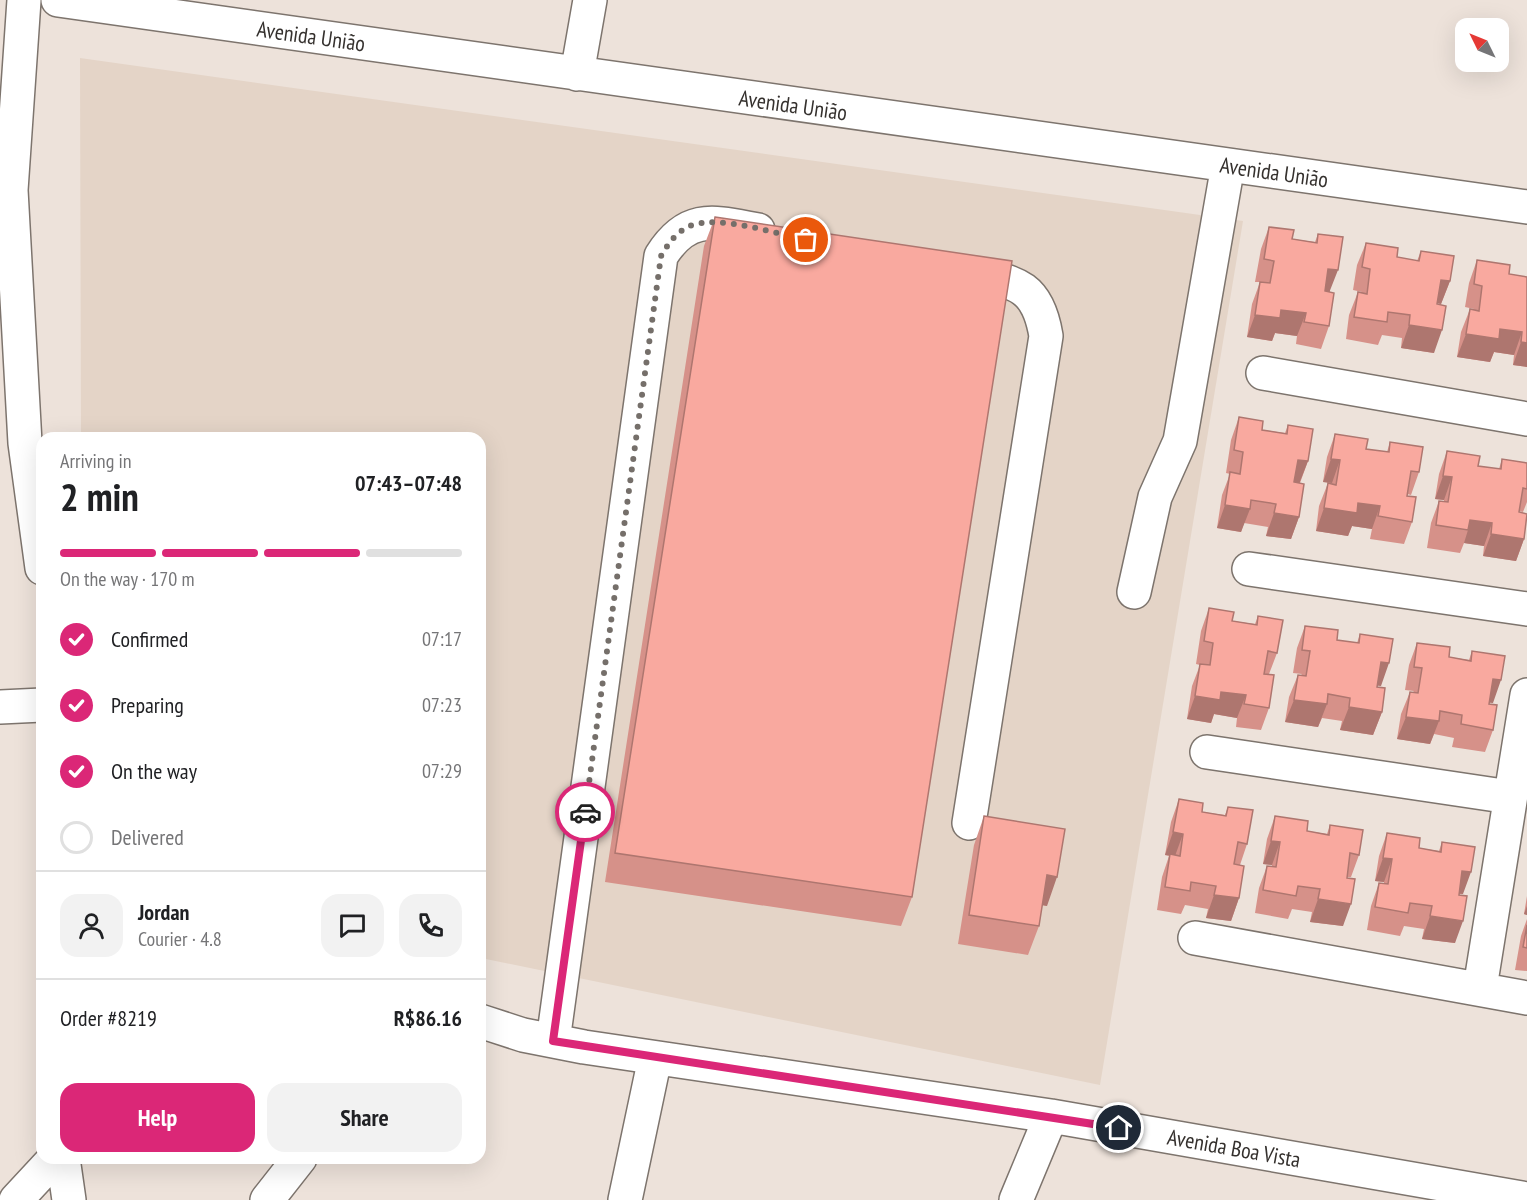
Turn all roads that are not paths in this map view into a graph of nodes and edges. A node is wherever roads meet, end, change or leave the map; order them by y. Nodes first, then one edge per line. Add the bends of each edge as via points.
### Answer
1 (24, 0) edge
2 (58, 0) edge
3 (590, 0) edge
4 (222, 12) edge
5 (577, 74) junction
6 (1228, 165) junction
7 (5, 190) edge
8 (1527, 207) edge
9 (783, 236) edge
10 (934, 266) edge
11 (1263, 373) dead end
12 (1527, 419) edge
13 (12, 444) edge
14 (36, 543) edge
15 (1249, 569) dead end
16 (1134, 592) dead end
17 (1527, 609) edge
18 (1527, 695) edge
19 (36, 705) edge
20 (0, 707) edge
21 (1207, 752) dead end
22 (1510, 797) junction
23 (969, 823) dead end
24 (1196, 938) dead end
25 (1480, 988) junction
26 (1527, 998) edge
27 (486, 1023) edge
28 (553, 1041) junction
29 (655, 1058) junction
30 (1051, 1116) junction
31 (49, 1164) edge
32 (64, 1164) edge
33 (295, 1164) edge
34 (1527, 1199) edge
35 (16, 1200) edge
36 (69, 1200) edge
37 (267, 1200) edge
38 (625, 1200) edge
39 (1016, 1200) edge

1 - 7 street
2 - 4 street, Avenida União
3 - 5 street
4 - 5 street, Avenida União
5 - 6 street, Avenida União
6 - 8 street, Avenida União
6 - 16 street via 1180,441 1155,497
7 - 13 street
9 - 28 street via 706,223 690,226 672,239 661,256
10 - 23 street via 1015,282 1035,300 1046,336
11 - 12 street
13 - 14 street
15 - 17 street
18 - 22 street
19 - 20 street
21 - 22 street
22 - 25 street
24 - 25 street
25 - 26 street
27 - 28 street, Avenida Boa Vista
28 - 29 street, Avenida Boa Vista
29 - 30 street, Avenida Boa Vista
29 - 38 street
30 - 34 street, Avenida Boa Vista
30 - 39 street
31 - 35 street
32 - 36 street
33 - 37 street

